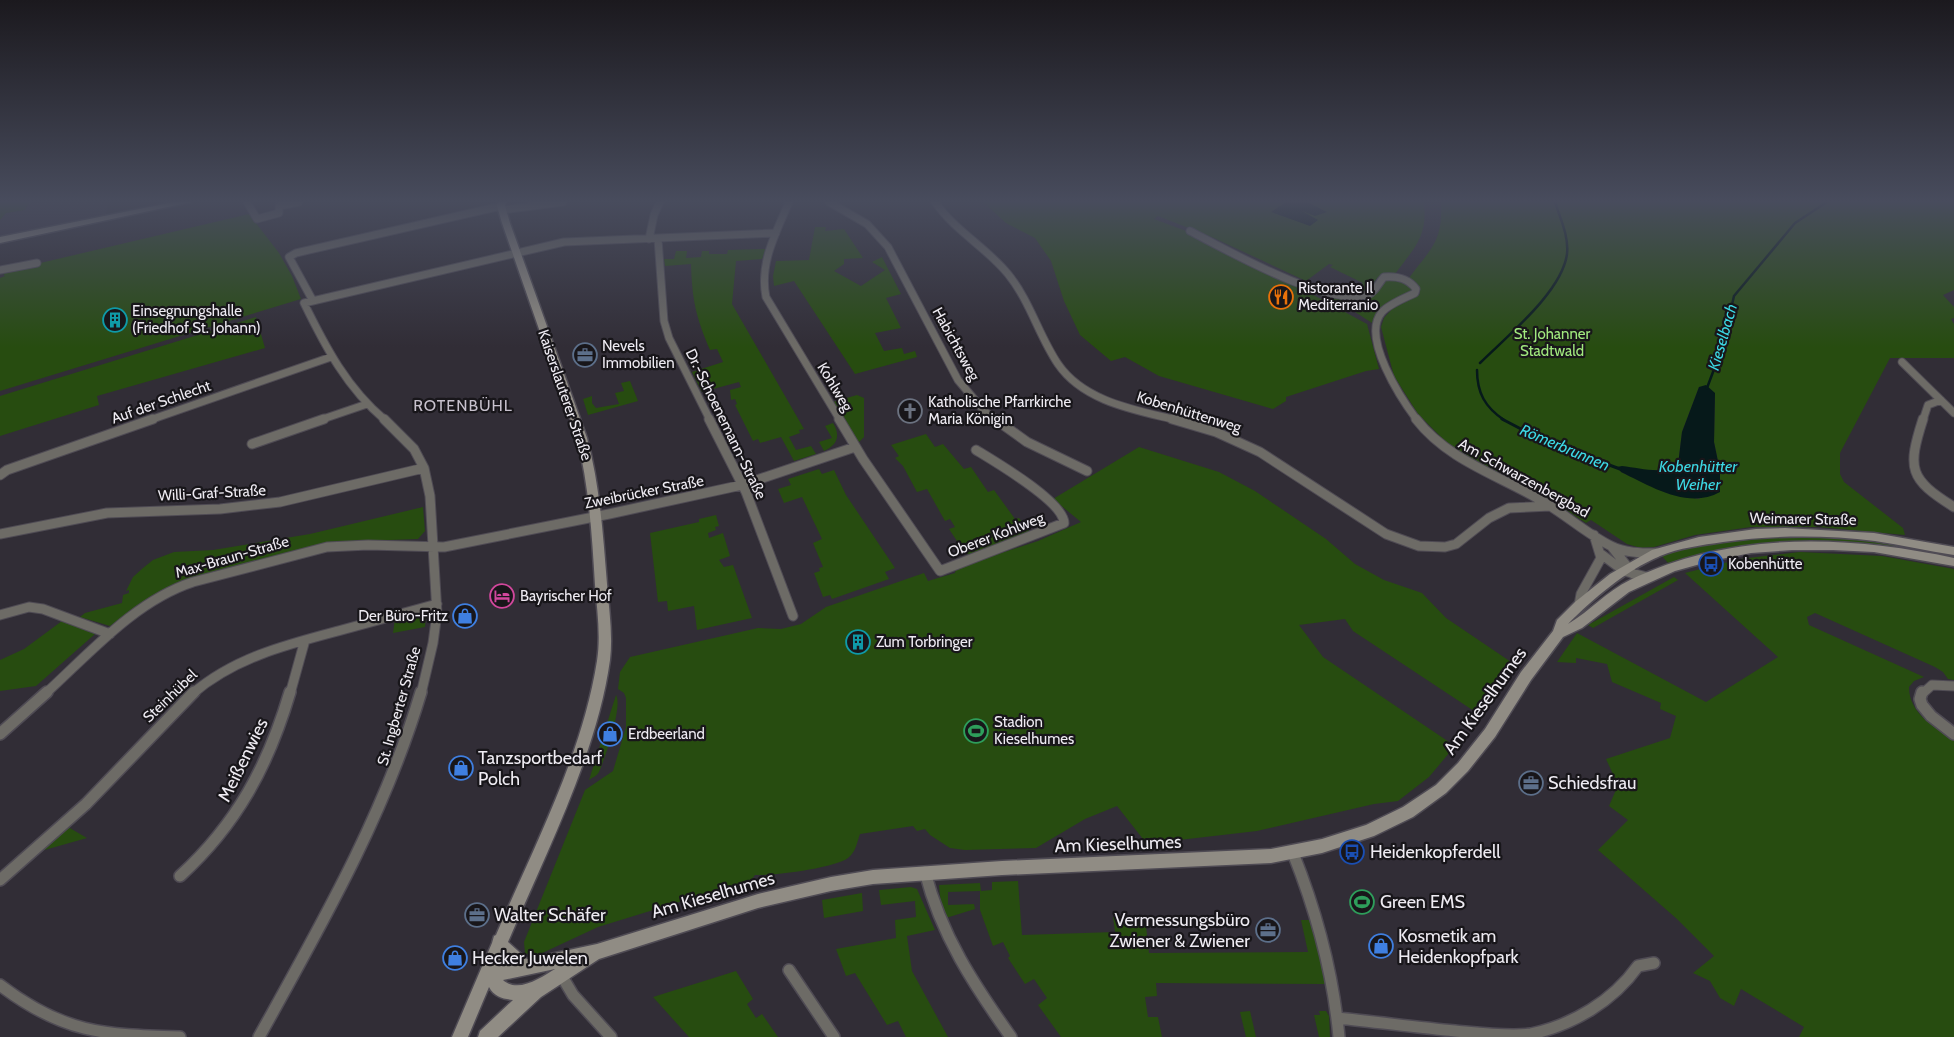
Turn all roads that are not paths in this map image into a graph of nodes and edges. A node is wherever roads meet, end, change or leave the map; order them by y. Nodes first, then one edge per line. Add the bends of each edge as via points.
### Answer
1 (309, 250) edge
2 (527, 250) edge
3 (659, 250) edge
4 (771, 250) edge
5 (890, 250) edge
6 (984, 250) edge
7 (1229, 250) edge
8 (516, 253) junction
9 (37, 263) dead end
10 (0, 270) edge
11 (313, 301) junction
12 (331, 357) junction
13 (1902, 362) dead end
14 (1941, 400) junction
15 (367, 404) junction
16 (1954, 412) edge
17 (252, 444) dead end
18 (855, 447) junction
19 (976, 450) dead end
20 (424, 468) junction
21 (1087, 471) dead end
22 (0, 474) edge
23 (742, 485) junction
24 (1550, 506) junction
25 (1954, 507) edge
26 (596, 516) junction
27 (0, 534) edge
28 (1594, 535) junction
29 (434, 546) junction
30 (1612, 546) junction
31 (1954, 550) edge
32 (1656, 553) junction
33 (1601, 554) junction
34 (1954, 562) edge
35 (940, 571) joint
36 (1630, 574) junction
37 (437, 604) junction
38 (1579, 605) junction
39 (0, 615) edge
40 (793, 616) dead end
41 (110, 634) junction
42 (1559, 634) junction
43 (305, 640) junction
44 (1954, 686) edge
45 (0, 734) edge
46 (1954, 734) edge
47 (1294, 853) junction
48 (925, 872) junction
49 (180, 876) dead end
50 (0, 880) edge
51 (499, 941) junction
52 (596, 952) junction
53 (1654, 963) dead end
54 (524, 967) junction
55 (788, 970) dead end
56 (489, 973) junction
57 (560, 973) junction
58 (0, 985) edge
59 (534, 991) junction
60 (1337, 1018) junction
61 (180, 1037) edge
62 (259, 1037) edge
63 (460, 1037) edge
64 (486, 1037) edge
65 (611, 1037) edge
66 (834, 1037) edge
67 (1011, 1037) edge
68 (1339, 1037) edge

1 - 11 street via 289,257
2 - 8 street
3 - 23 street, Dr.-Schoenemann-Straße via 664,321 669,338
4 - 18 street, Kohlweg via 763,282 766,297
5 - 21 street, Habichtsweg via 953,372 975,402 1027,442
6 - 24 street, Kobenhüttenweg via 1009,274 1058,364 1074,381 1117,404 1219,433 1246,444 1390,536 1418,546 1443,548 1458,545 1496,513 1509,508
7 - 24 street, Am Schwarzenbergbad via 1299,283 1340,297 1357,298 1369,294 1384,277 1411,282 1415,293 1388,306 1376,322 1382,361 1398,395 1423,428 1447,450
8 - 11 street
8 - 26 street, Kaiserslauterer Straße via 582,438 590,468
9 - 10 street
11 - 12 street, St. Ingberter Straße via 304,304
12 - 15 street, St. Ingberter Straße via 347,383
12 - 22 street, Auf der Schlecht
13 - 14 street
14 - 16 street
14 - 25 street via 1928,405 1911,459 1919,480
15 - 17 street
15 - 20 street, St. Ingberter Straße via 408,441
18 - 23 street, Zweibrücker Straße
18 - 35 street, Kohlweg
19 - 35 street, Oberer Kohlweg via 1040,492 1058,510 1064,523
20 - 27 street, Willi-Graf-Straße via 280,502 220,509 107,513
20 - 29 street, St. Ingberter Straße
23 - 26 street, Zweibrücker Straße
23 - 40 street, Dr.-Schoenemann-Straße
24 - 28 street, Am Schwarzenbergbad
26 - 29 street, Zweibrücker Straße via 444,547
26 - 51 street, Kaiserslauterer Straße via 604,623 604,658 598,690 563,796
28 - 30 street, Am Schwarzenbergbad
28 - 33 street, Am Schwarzenbergbad
29 - 37 street, St. Ingberter Straße
29 - 41 street, Max-Braun-Straße via 327,547 213,576 155,598
30 - 32 street, Am Schwarzenbergbad via 1634,553
30 - 36 street, Am Schwarzenbergbad
31 - 32 street, Weimarer Straße via 1874,537 1785,532 1707,539
32 - 36 street, Weimarer Straße
33 - 36 street
33 - 38 street via 1599,566 1581,594
34 - 36 street via 1879,549 1794,546 1712,556 1647,577
36 - 38 street, Weimarer Straße
36 - 42 street, Am Kieselhumes via 1615,594 1570,631
37 - 43 street, Steinhübel
37 - 62 street, St. Ingberter Straße via 430,656 407,740 389,790
38 - 42 street, Am Kieselhumes via 1561,623
39 - 41 street via 29,607 43,609
41 - 45 street, Max-Braun-Straße
42 - 47 street, Am Kieselhumes via 1526,676 1490,733 1463,768 1441,789 1408,812 1369,831
43 - 49 street, Meißenwies via 284,713 246,800 212,847
43 - 50 street, Steinhübel via 241,661 206,682 186,698 86,804
44 - 46 street via 1932,684 1920,697 1925,710
47 - 48 street, Am Kieselhumes via 1175,862
47 - 60 street via 1328,952
48 - 52 street, Am Kieselhumes via 831,884 758,901
48 - 67 street via 935,909 958,959
51 - 54 street via 505,952
51 - 56 street, Kaiserslauterer Straße
52 - 54 street, Am Kieselhumes
52 - 57 street, Am Kieselhumes
53 - 60 street via 1638,966 1616,993 1591,1010 1568,1022 1530,1034 1484,1034
54 - 56 street, Am Kieselhumes
55 - 66 street
56 - 59 street via 501,989
56 - 63 street
57 - 59 street, Am Kieselhumes
57 - 65 street via 573,995
58 - 61 street via 36,1011 68,1026 101,1033
59 - 64 street, Am Kieselhumes
60 - 68 street

